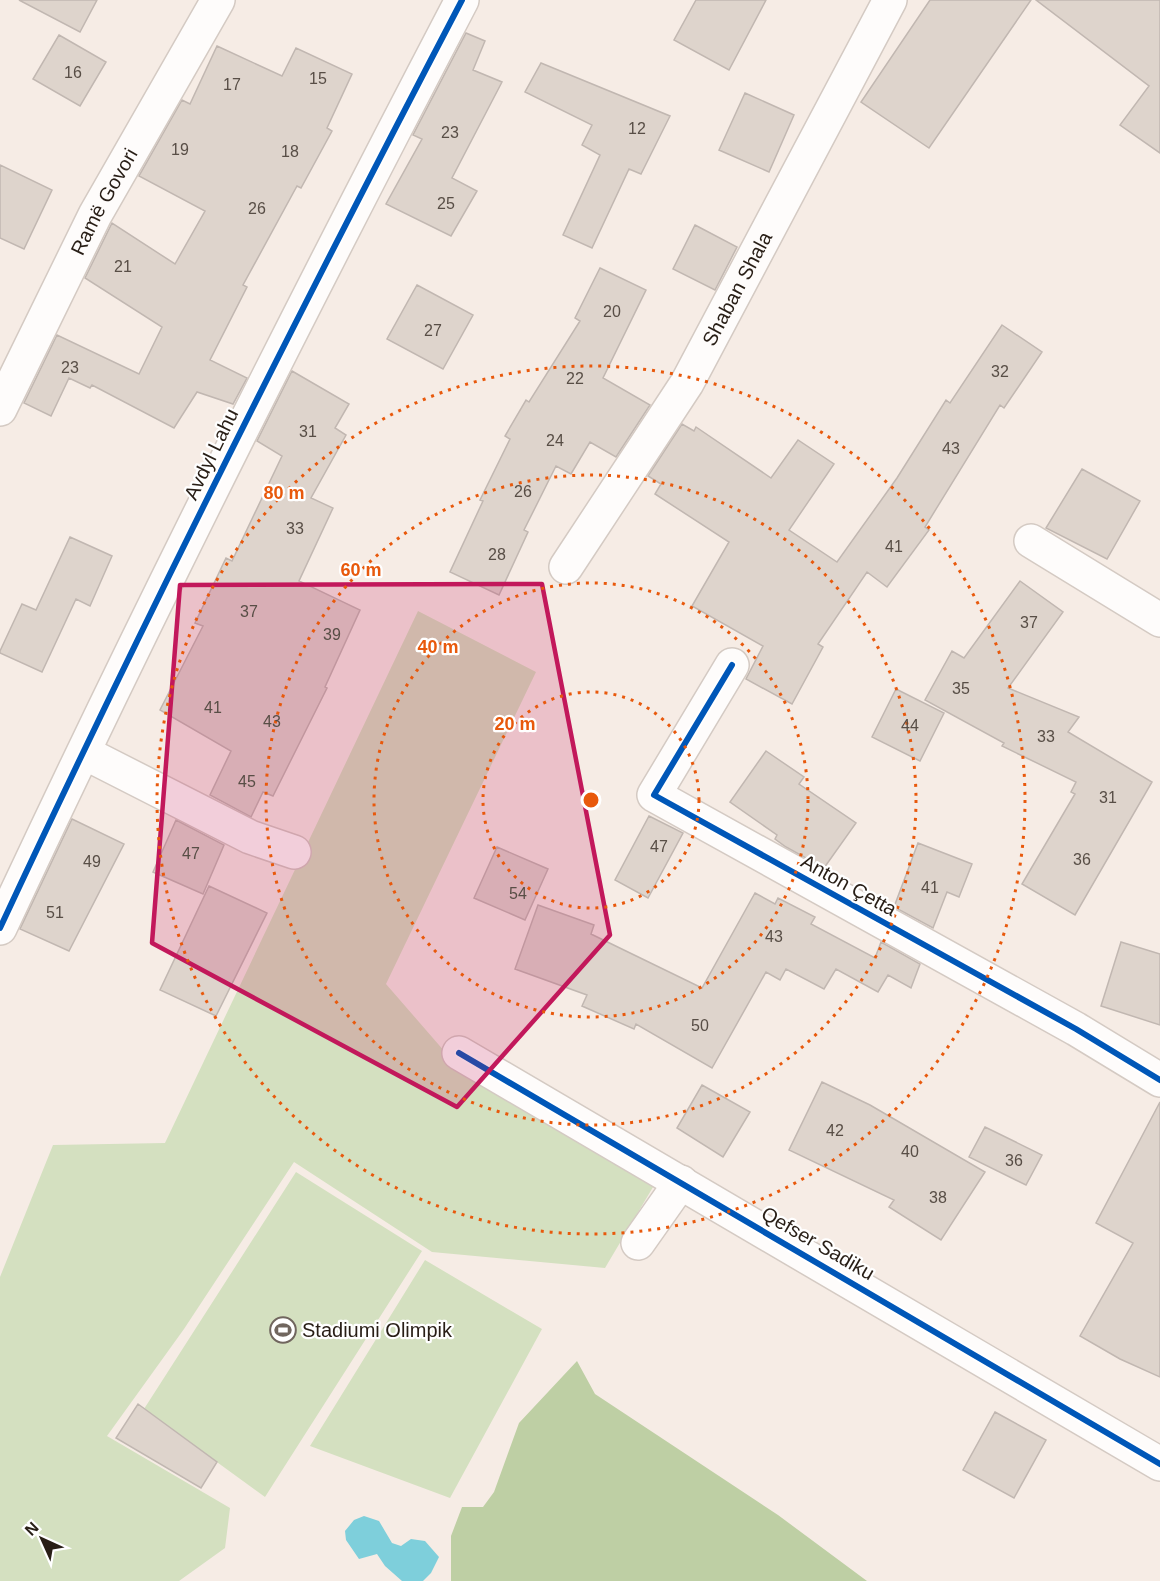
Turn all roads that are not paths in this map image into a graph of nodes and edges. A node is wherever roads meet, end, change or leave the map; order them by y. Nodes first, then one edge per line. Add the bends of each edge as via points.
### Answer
1 (218, 0) edge
2 (462, 0) edge
3 (890, 0) edge
4 (0, 409) edge
5 (1031, 541) dead end
6 (566, 567) dead end
7 (1160, 620) edge
8 (732, 666) dead end
9 (85, 753) junction
10 (294, 852) dead end
11 (0, 928) edge
12 (459, 1053) dead end
13 (1160, 1080) edge
14 (681, 1182) junction
15 (638, 1243) dead end
16 (1160, 1464) edge

1 - 4 street, Ramë Govori via 95,215
2 - 9 street, Avdyl Lahu via 270,373
3 - 6 street, Shaban Shala via 687,383
5 - 7 street
8 - 13 street, Anton Çetta via 654,795 1076,1029
9 - 10 street via 250,837
9 - 11 street, Avdyl Lahu
12 - 14 street, Qefser Sadiku
14 - 15 street
14 - 16 street, Qefser Sadiku

